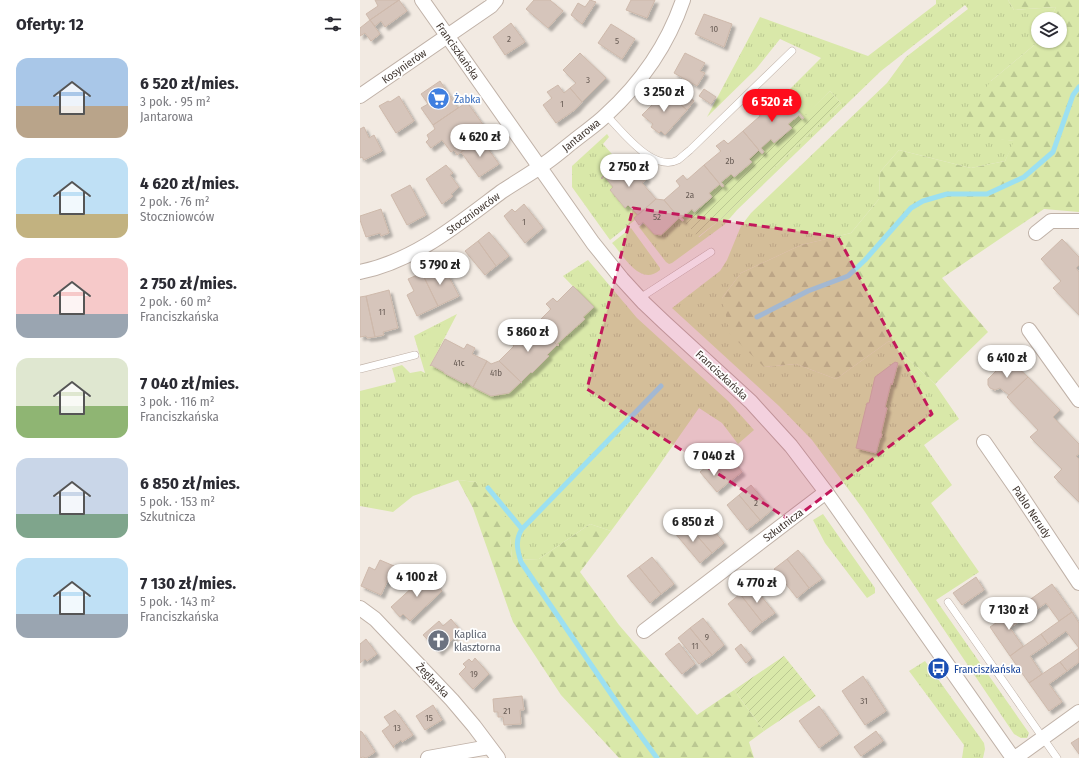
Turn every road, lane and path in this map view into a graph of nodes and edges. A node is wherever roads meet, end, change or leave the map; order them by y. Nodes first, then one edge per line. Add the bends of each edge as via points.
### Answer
1 (422, 0) edge
2 (496, 0) edge
3 (684, 0) edge
4 (447, 36) junction
5 (792, 51) dead end
6 (360, 96) edge
7 (606, 115) junction
8 (540, 167) junction
9 (1079, 221) edge
10 (1036, 233) dead end
11 (711, 252) dead end
12 (360, 272) edge
13 (640, 298) junction
14 (1029, 330) dead end
15 (415, 356) dead end
16 (360, 369) edge
17 (1079, 400) edge
18 (984, 442) dead end
19 (826, 492) junction
20 (1079, 583) edge
21 (948, 602) dead end
22 (360, 608) edge
23 (644, 631) dead end
24 (1079, 712) edge
25 (1043, 738) junction
26 (489, 747) junction
27 (428, 758) edge
28 (498, 758) edge
29 (1014, 758) edge
30 (1057, 758) edge

1 - 4 street, Franciszkańska
2 - 4 street, Kosynierów
3 - 7 street, Jantarowa via 654,59 632,88
4 - 6 street, Kosynierów
4 - 8 street, Franciszkańska
5 - 7 lane via 677,160 655,161
7 - 8 street, Jantarowa
8 - 12 street, Stoczniowców via 414,253 378,269
8 - 13 street, Franciszkańska via 593,243
9 - 10 street via 1051,221
11 - 13 lane
13 - 19 street, Franciszkańska via 751,402 791,446
14 - 17 street
15 - 16 lane
18 - 20 street, Pablo Nerudy
19 - 23 street, Szkutnicza
19 - 29 street, Franciszkańska
21 - 25 lane
22 - 26 street, Żeglarska via 396,640 474,726
24 - 25 street
25 - 29 street
25 - 30 lane
26 - 27 street
26 - 28 street, Żeglarska

